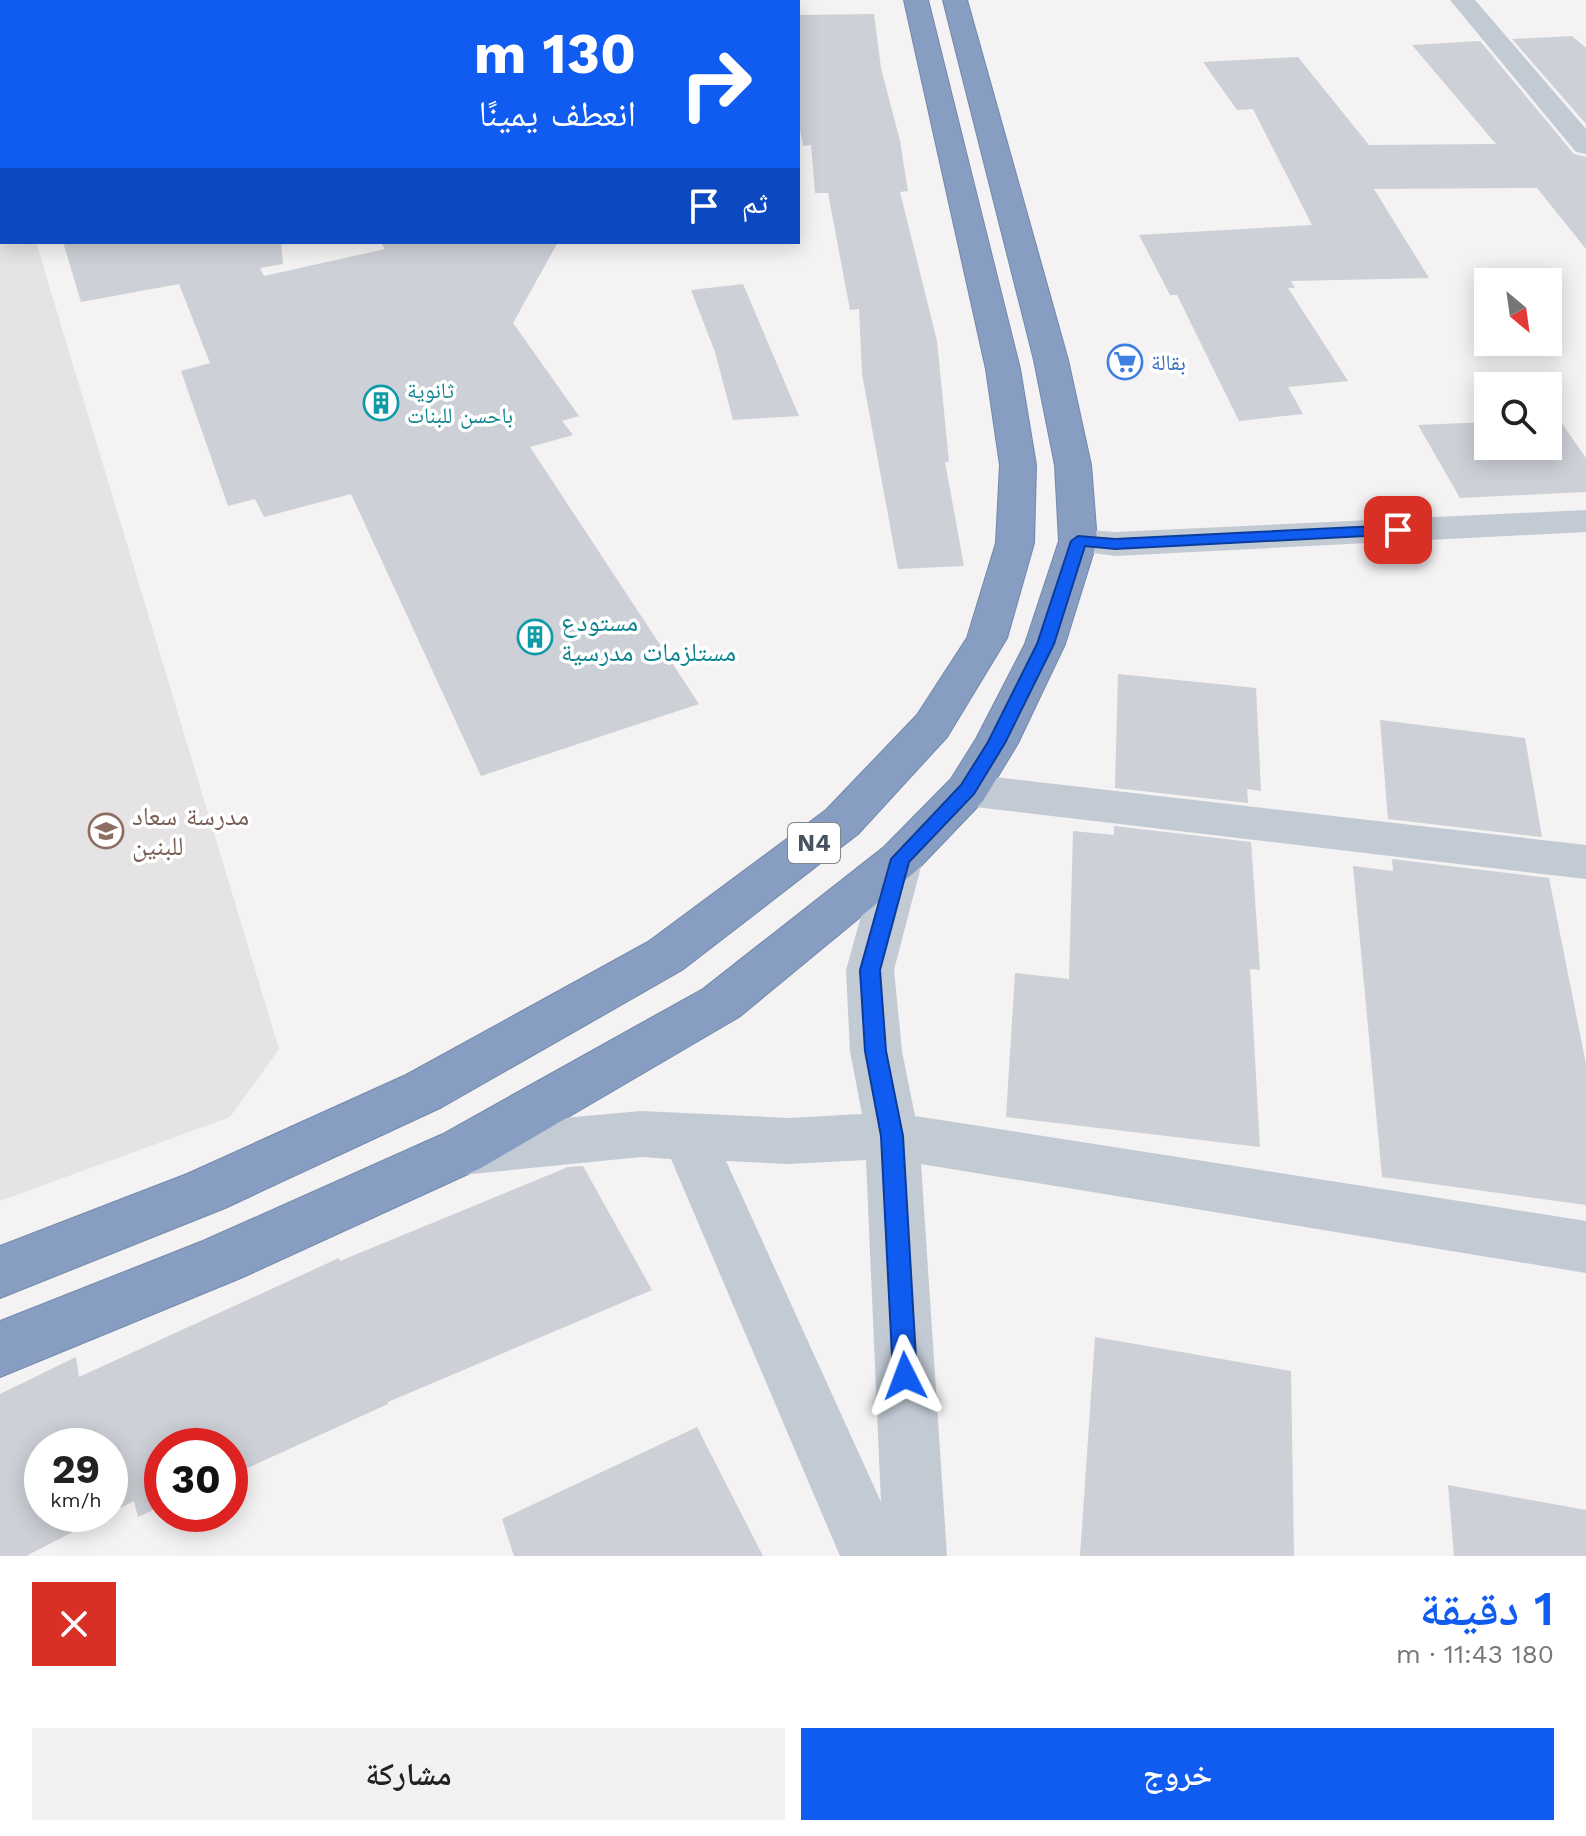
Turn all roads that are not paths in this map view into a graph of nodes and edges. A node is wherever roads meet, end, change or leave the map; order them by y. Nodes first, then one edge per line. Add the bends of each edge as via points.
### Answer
1 (916, 0) edge
2 (955, 0) edge
3 (1462, 0) edge
4 (1586, 146) edge
5 (1586, 521) edge
6 (1078, 541) junction
7 (967, 790) junction
8 (900, 859) junction
9 (1586, 862) edge
10 (688, 1136) junction
11 (892, 1136) junction
12 (462, 1151) junction
13 (1586, 1247) edge
14 (0, 1272) edge
15 (0, 1349) edge
16 (872, 1556) edge
17 (915, 1556) edge

1 - 14 highway, N4 via 1003,369 1018,465 1015,543 987,638 932,726 842,822 665,956 424,1091 206,1191
2 - 6 highway, N4 via 1051,360 1073,465
3 - 4 street
5 - 6 street via 1115,544
6 - 7 highway, N4 via 1045,644
7 - 8 highway, N4
7 - 9 street
8 - 11 street via 870,970 876,1051
8 - 12 highway, N4 via 721,1003
10 - 11 street via 788,1141
10 - 12 street via 641,1134
10 - 16 street
11 - 13 street
11 - 17 street
12 - 15 highway, N4 via 223,1259

